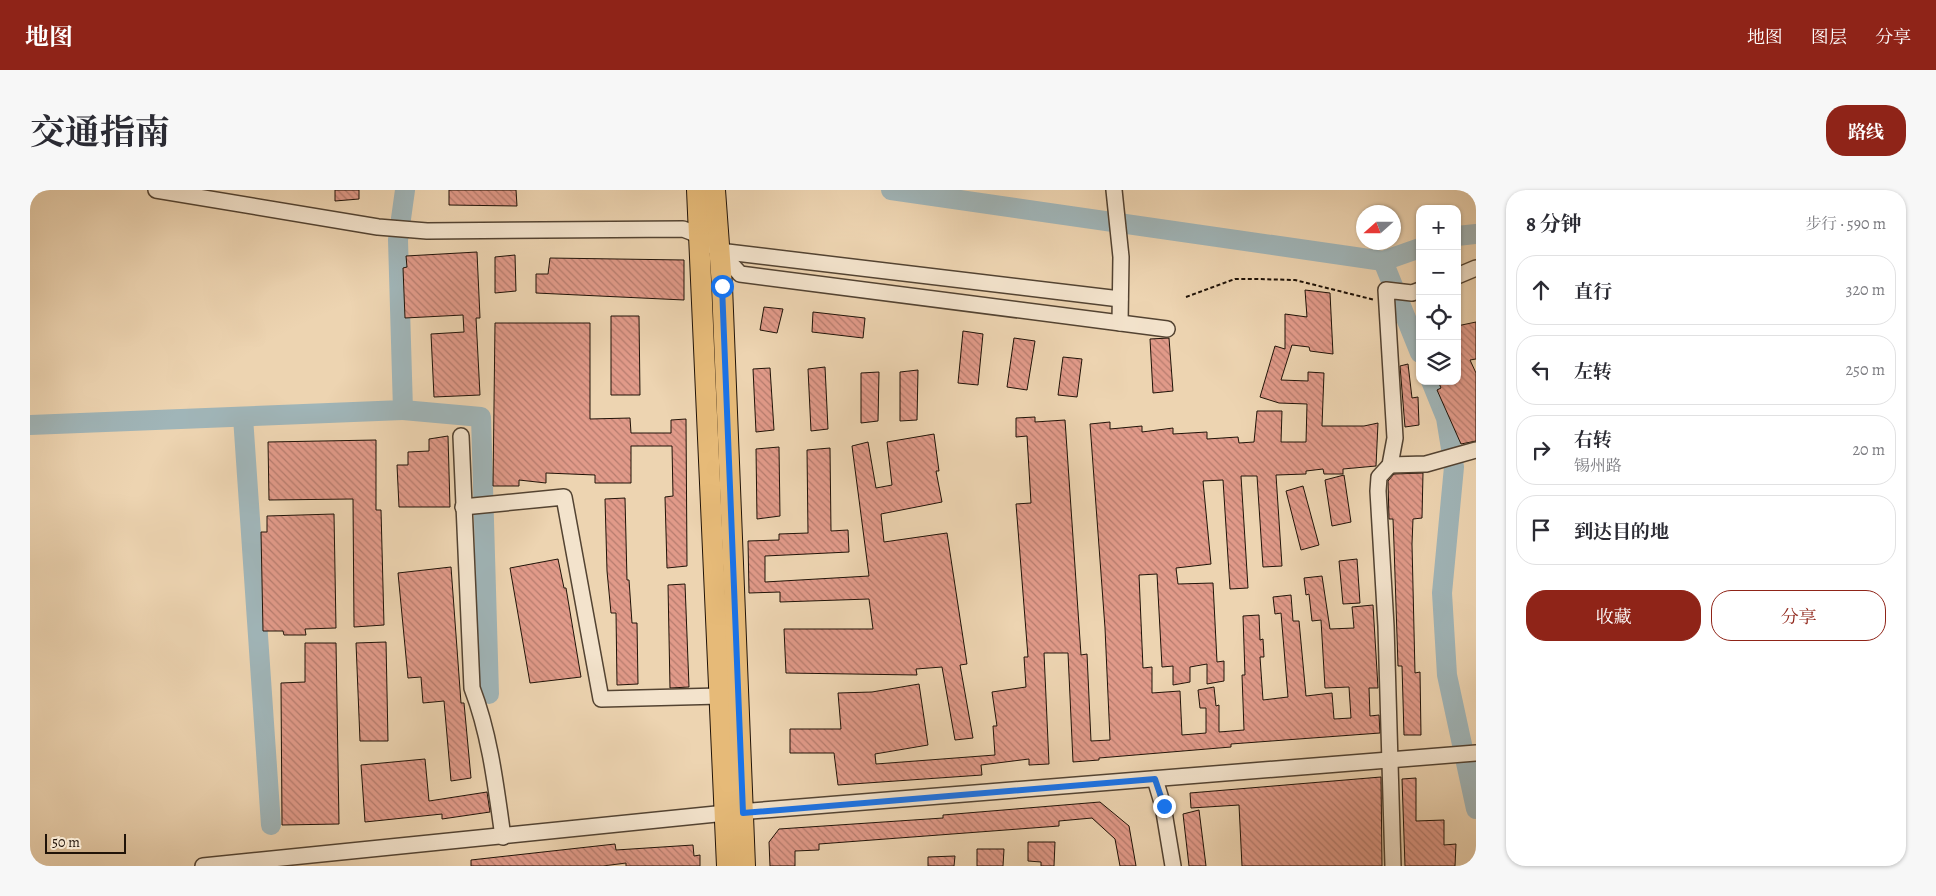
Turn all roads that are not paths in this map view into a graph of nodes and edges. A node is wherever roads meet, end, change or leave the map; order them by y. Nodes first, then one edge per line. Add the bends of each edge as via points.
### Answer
1 (156, 190) edge
2 (697, 190) edge
3 (715, 190) edge
4 (1114, 190) edge
5 (699, 234) junction
6 (719, 251) junction
7 (1476, 268) edge
8 (1461, 274) edge
9 (1416, 292) edge
10 (1120, 299) junction
11 (1120, 323) junction
12 (1167, 330) dead end
13 (461, 436) dead end
14 (1471, 452) edge
15 (1390, 465) junction
16 (464, 507) junction
17 (720, 696) junction
18 (1476, 753) edge
19 (1389, 760) junction
20 (1155, 779) junction
21 (734, 813) junction
22 (504, 837) junction
23 (203, 866) edge
24 (727, 866) edge
25 (744, 866) edge
26 (1162, 866) edge
27 (1173, 866) edge
28 (1393, 866) edge

1 - 5 street via 378,227 427,231 683,229
2 - 5 main road
3 - 6 main road
4 - 10 street via 1121,257
5 - 6 street
5 - 17 main road
6 - 10 street
6 - 11 street via 740,274
6 - 21 main road
7 - 8 street
9 - 15 street via 1387,296 1395,438
10 - 11 street
11 - 12 street
13 - 16 street
14 - 15 street via 1426,464
15 - 19 street via 1379,477 1378,491
16 - 17 street via 564,497 601,699
16 - 22 street via 472,688 481,712
17 - 21 main road
18 - 19 street
19 - 20 street
19 - 28 street
20 - 21 street
20 - 26 street via 1154,808
20 - 27 street via 1164,806
21 - 22 street
21 - 24 main road
21 - 25 main road
22 - 23 street

